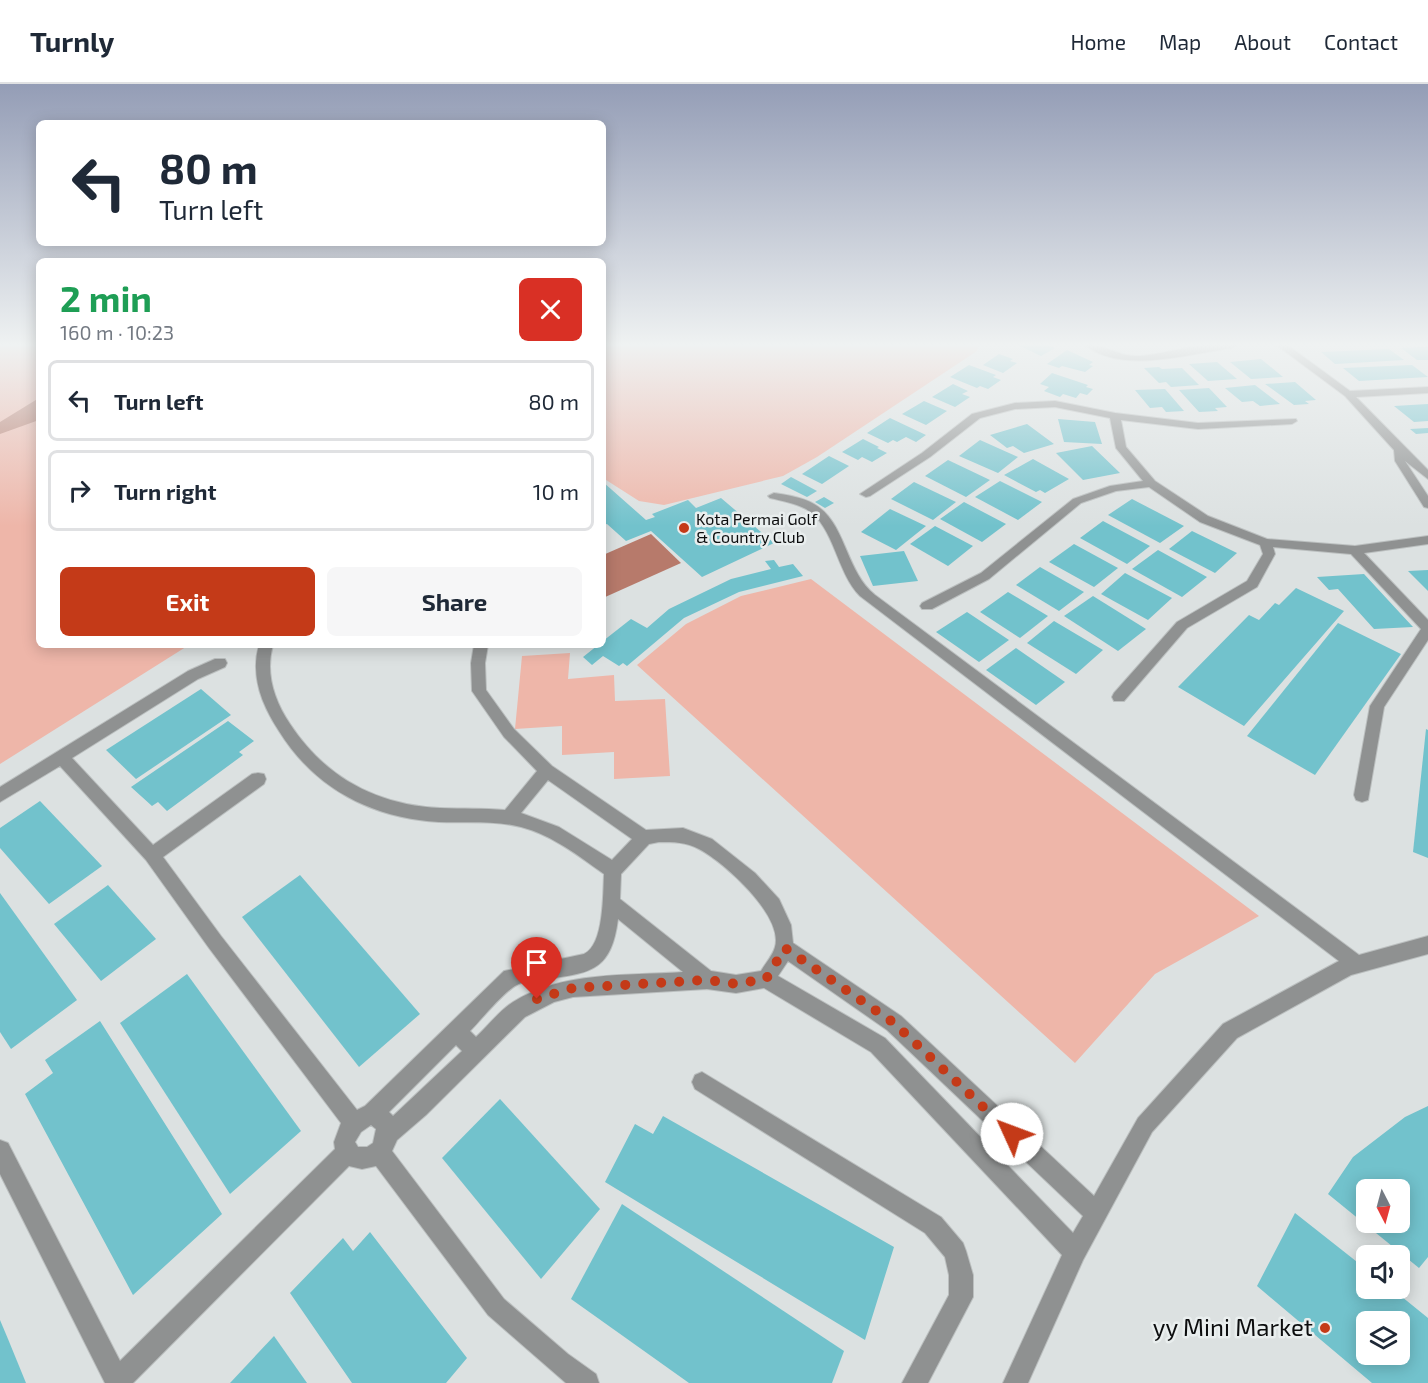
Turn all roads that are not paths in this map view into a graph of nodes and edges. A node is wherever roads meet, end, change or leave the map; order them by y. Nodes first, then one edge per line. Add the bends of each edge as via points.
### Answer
1 (1042, 405) edge
2 (1058, 405) edge
3 (1358, 405) edge
4 (1115, 416) junction
5 (1292, 421) dead end
6 (1399, 449) junction
7 (1428, 476) edge
8 (1151, 483) junction
9 (866, 494) dead end
10 (774, 496) dead end
11 (1428, 505) edge
12 (1428, 540) edge
13 (1265, 543) junction
14 (1355, 550) junction
15 (927, 606) dead end
16 (1428, 629) edge
17 (265, 648) edge
18 (480, 648) edge
19 (220, 663) dead end
20 (1119, 696) dead end
21 (62, 757) junction
22 (546, 771) junction
23 (258, 779) dead end
24 (0, 795) edge
25 (1362, 795) dead end
26 (508, 818) junction
27 (644, 838) junction
28 (152, 855) junction
29 (613, 871) junction
30 (611, 903) junction
31 (1428, 945) edge
32 (785, 948) junction
33 (1357, 963) junction
34 (766, 979) junction
35 (707, 980) junction
36 (455, 1030) junction
37 (476, 1051) junction
38 (702, 1082) dead end
39 (362, 1119) junction
40 (383, 1143) junction
41 (0, 1151) edge
42 (347, 1153) junction
43 (1096, 1213) junction
44 (1075, 1252) junction
45 (117, 1382) edge
46 (587, 1383) edge
47 (914, 1383) edge
48 (1015, 1383) edge

1 - 9 street via 1014,406 976,416
2 - 4 street
3 - 6 street
4 - 5 street via 1198,426
4 - 8 street via 1120,448
6 - 7 street
6 - 11 street via 1400,461
8 - 13 street via 1204,519
8 - 15 street via 1114,488 1077,501 985,576
10 - 33 street via 802,502 820,513 836,538 851,577 867,595
12 - 14 street
13 - 14 street
13 - 20 street via 1269,554 1252,584 1182,625
14 - 16 street
16 - 25 street via 1377,706
17 - 26 street via 263,678 271,704 286,732 317,770 336,784 370,802 403,811
18 - 22 street via 479,691 509,733
19 - 21 street via 193,675
21 - 24 street
21 - 28 street
22 - 26 street
22 - 27 street
23 - 28 street
26 - 29 street via 567,838
27 - 29 street
27 - 32 street via 683,834 706,844 741,871 773,904 782,925
28 - 39 street via 215,942
29 - 30 street
30 - 35 street
30 - 36 street via 599,956 590,962 511,977
31 - 33 street
32 - 34 street
32 - 43 street via 894,1023
33 - 43 street via 1230,1030 1145,1125
34 - 35 street via 736,984
34 - 44 street via 878,1045
35 - 37 street via 573,988 552,993 518,1010
36 - 37 street
36 - 39 street
37 - 40 street
38 - 47 street via 933,1226 955,1251 962,1275 961,1297
39 - 40 street via 383,1120
39 - 42 street via 347,1133
40 - 42 street via 367,1159 356,1160
40 - 46 street via 496,1307
41 - 45 street
42 - 45 street
43 - 44 street
44 - 48 street

